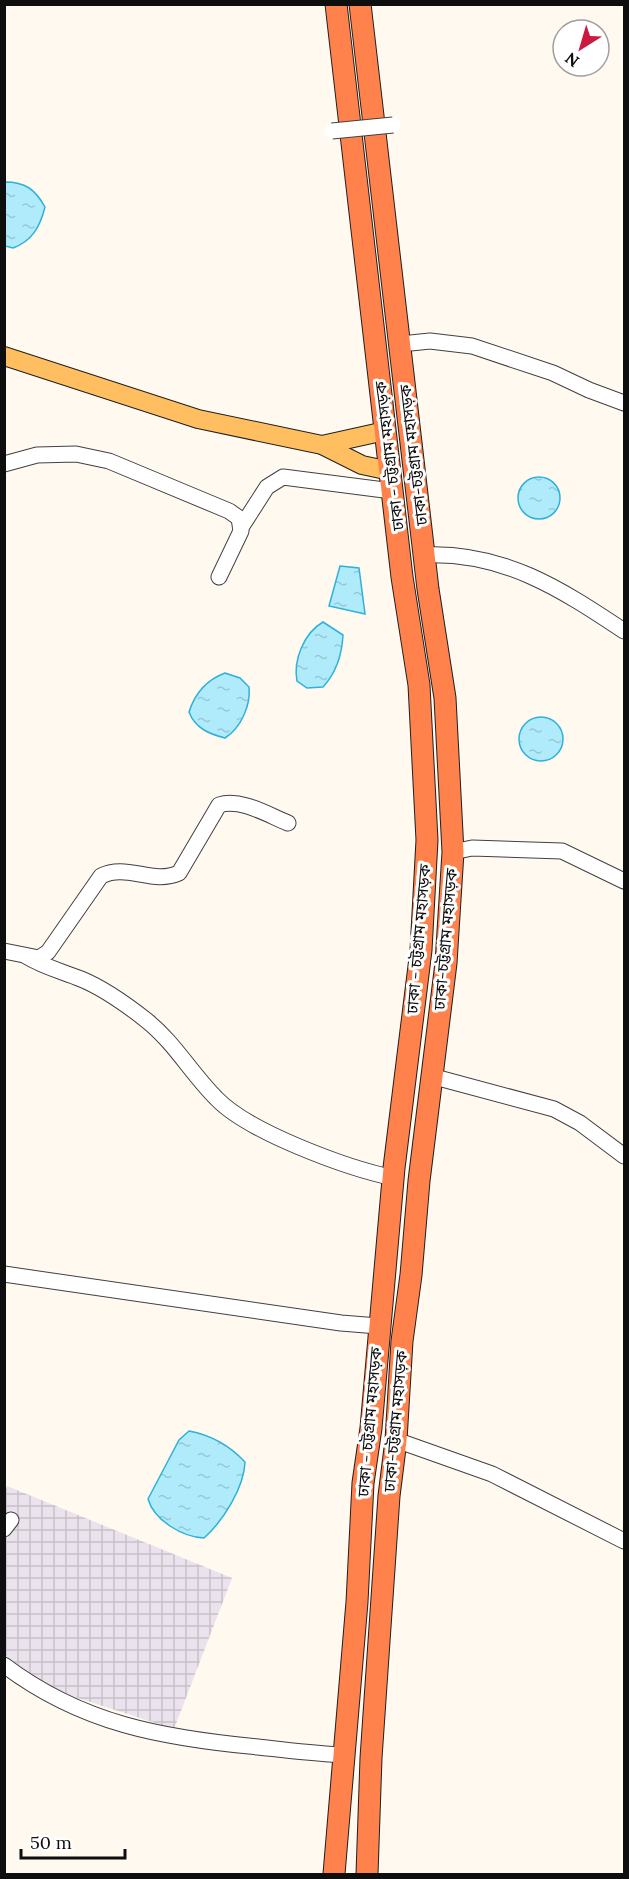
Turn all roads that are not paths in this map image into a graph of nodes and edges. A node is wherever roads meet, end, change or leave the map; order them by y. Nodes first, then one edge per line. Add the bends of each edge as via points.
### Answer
1 (336, 4) edge
2 (360, 4) edge
3 (393, 125) dead end
4 (332, 131) dead end
5 (401, 344) junction
6 (4, 356) edge
7 (624, 403) edge
8 (385, 431) junction
9 (322, 445) junction
10 (4, 464) edge
11 (391, 481) junction
12 (242, 526) junction
13 (425, 555) junction
14 (219, 577) dead end
15 (624, 630) edge
16 (288, 823) dead end
17 (453, 852) junction
18 (624, 881) edge
19 (4, 951) edge
20 (26, 956) junction
21 (431, 1076) junction
22 (624, 1156) edge
23 (394, 1178) junction
24 (4, 1274) edge
25 (378, 1326) junction
26 (396, 1440) junction
27 (624, 1541) edge
28 (4, 1665) edge
29 (345, 1755) junction
30 (334, 1875) edge
31 (368, 1875) edge

1 - 8 highway, ঢাকা - চট্টগ্রাম মহাসড়ক
2 - 5 highway, ঢাকা-চট্টগ্রাম মহাসড়ক
3 - 4 street, bridge
5 - 7 street via 430,341 472,346 553,373
5 - 13 highway, ঢাকা-চট্টগ্রাম মহাসড়ক
6 - 9 main road via 198,418
8 - 9 main road
8 - 11 highway, ঢাকা - চট্টগ্রাম মহাসড়ক
9 - 11 main road
10 - 12 street via 37,455 76,454 109,461 229,511
11 - 12 street via 283,477 267,487
11 - 23 highway, ঢাকা - চট্টগ্রাম মহাসড়ক via 419,685 427,832 421,950
12 - 14 street
13 - 15 street via 455,554 525,572
13 - 17 highway, ঢাকা-চট্টগ্রাম মহাসড়ক via 445,698
16 - 20 street via 242,805 219,805 179,873 158,878 112,871 101,876 48,952 39,958
17 - 18 street via 472,848 562,851
17 - 21 highway, ঢাকা-চট্টগ্রাম মহাসড়ক via 446,963
19 - 20 street
20 - 23 street via 82,979 146,1020 215,1098 246,1122 354,1167
21 - 22 street via 554,1108
21 - 26 highway, ঢাকা-চট্টগ্রাম মহাসড়ক via 402,1341
23 - 25 highway, ঢাকা - চট্টগ্রাম মহাসড়ক
24 - 25 street
25 - 29 highway, ঢাকা - চট্টগ্রাম মহাসড়ক
26 - 27 street via 492,1474
26 - 31 highway, ঢাকা-চট্টগ্রাম মহাসড়ক via 371,1758
28 - 29 street via 62,1702 129,1727 193,1740
29 - 30 highway, ঢাকা - চট্টগ্রাম মহাসড়ক

